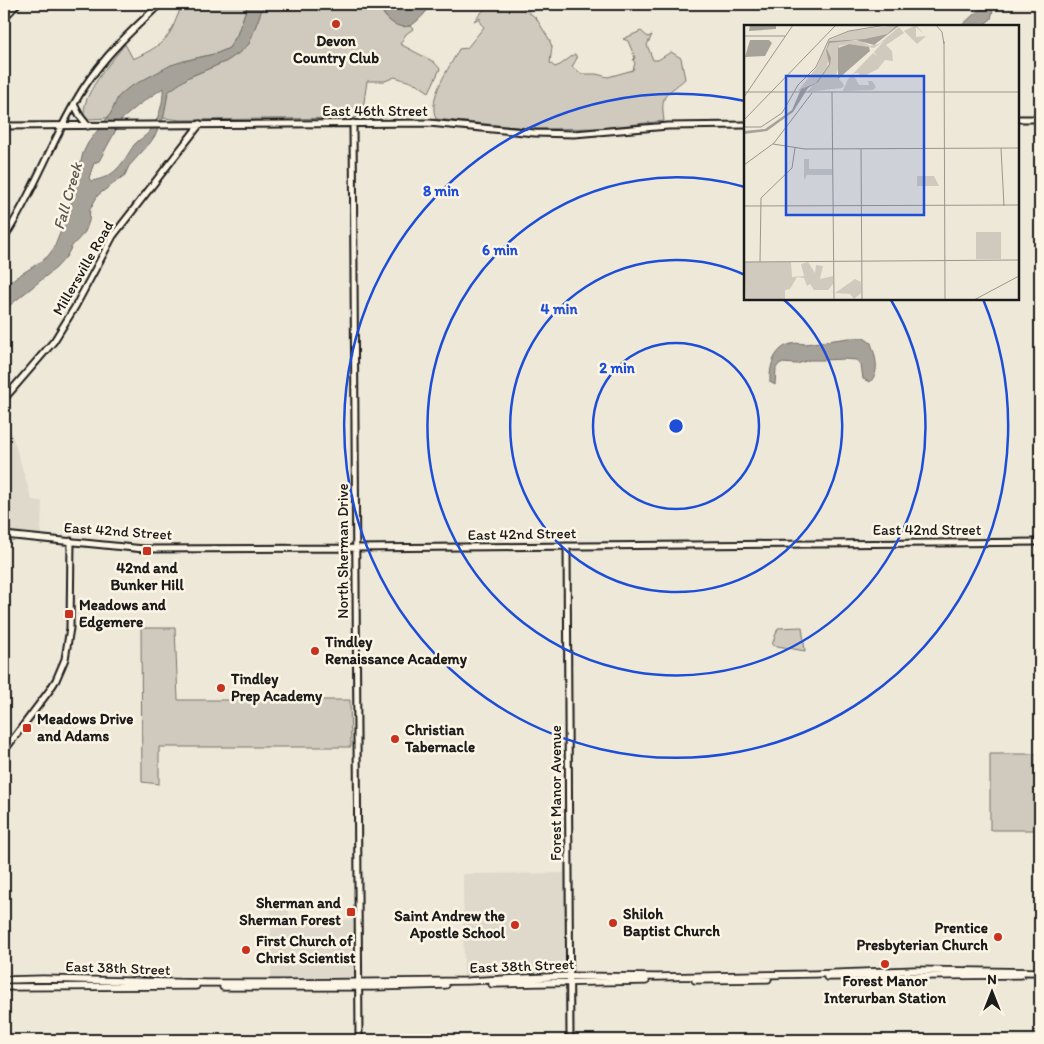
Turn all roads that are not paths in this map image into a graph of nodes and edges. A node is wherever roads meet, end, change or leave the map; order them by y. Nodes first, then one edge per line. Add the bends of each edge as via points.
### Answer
1 (17, 4) edge
2 (160, 4) edge
3 (4, 18) edge
4 (74, 104) junction
5 (1040, 119) edge
6 (1019, 120) edge
7 (353, 122) junction
8 (200, 124) junction
9 (744, 125) edge
10 (4, 126) edge
11 (63, 126) junction
12 (91, 126) junction
13 (4, 238) edge
14 (4, 399) edge
15 (4, 535) edge
16 (71, 541) junction
17 (1040, 542) edge
18 (567, 546) junction
19 (356, 548) junction
20 (4, 751) edge
21 (1040, 974) edge
22 (570, 979) junction
23 (4, 980) edge
24 (359, 984) junction
25 (4, 987) edge
26 (359, 1040) edge
27 (570, 1040) edge

1 - 3 main road
2 - 4 street via 105,58
4 - 11 street
4 - 12 street via 80,116
5 - 6 street
7 - 8 street, East 46th Street
7 - 9 street, East 46th Street via 429,123 550,134 684,125
7 - 19 street, North Sherman Drive
8 - 12 street, East 46th Street
8 - 14 street, Millersville Road via 113,236 58,335
10 - 11 street, East 46th Street
11 - 12 street, East 46th Street
11 - 13 street
15 - 16 street, East 42nd Street
16 - 19 street, East 42nd Street via 144,548
16 - 20 street via 70,628 65,659 49,691
17 - 18 street, East 42nd Street
18 - 19 street, East 42nd Street
18 - 22 street, Forest Manor Avenue
19 - 24 street, North Sherman Drive
21 - 22 main road, East 38th Street
22 - 24 main road, East 38th Street
22 - 27 street, Forest Manor Avenue
23 - 24 main road, East 38th Street
24 - 25 main road, East 38th Street
24 - 26 street, North Sherman Drive

